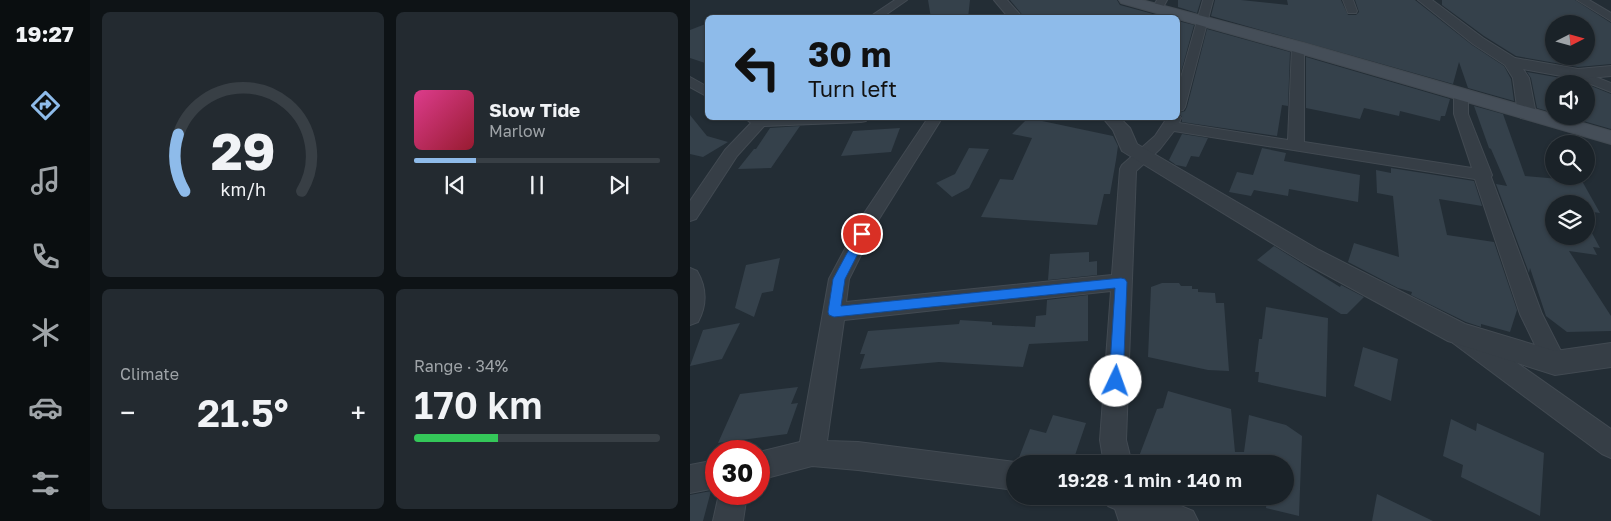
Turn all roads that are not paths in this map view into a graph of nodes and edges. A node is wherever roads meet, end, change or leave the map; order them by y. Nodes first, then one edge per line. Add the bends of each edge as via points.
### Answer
1 (902, 0) edge
2 (1000, 0) edge
3 (1126, 0) edge
4 (1208, 0) edge
5 (1348, 0) edge
6 (1424, 0) edge
7 (1582, 0) edge
8 (1160, 9) edge
9 (1352, 11) dead end
10 (878, 15) edge
11 (1014, 15) edge
12 (1180, 15) edge
13 (1180, 15) edge
14 (1611, 18) edge
15 (1203, 22) junction
16 (1298, 47) junction
17 (1512, 62) junction
18 (1184, 65) edge
19 (1611, 71) edge
20 (1578, 74) junction
21 (690, 81) edge
22 (1611, 88) edge
23 (705, 91) edge
24 (1180, 93) edge
25 (1461, 94) junction
26 (1527, 114) junction
27 (757, 120) edge
28 (934, 120) edge
29 (1113, 120) edge
30 (1172, 122) edge
31 (1611, 138) edge
32 (1296, 146) junction
33 (1144, 156) junction
34 (1484, 174) junction
35 (690, 215) edge
36 (690, 276) edge
37 (1121, 282) junction
38 (834, 312) junction
39 (690, 316) edge
40 (1458, 334) junction
41 (1611, 355) edge
42 (1555, 363) junction
43 (1611, 445) edge
44 (812, 453) junction
45 (1116, 455) edge
46 (770, 463) edge
47 (1006, 475) edge
48 (705, 476) edge
49 (690, 479) edge
50 (731, 505) edge
51 (1132, 505) edge
52 (728, 521) edge
53 (1183, 521) edge

1 - 10 street
2 - 11 street
3 - 8 main road
4 - 15 street
5 - 9 street
6 - 17 street
7 - 14 street
8 - 13 main road
12 - 15 main road
15 - 16 main road
15 - 18 street
16 - 25 main road
16 - 32 street
17 - 20 street
17 - 26 street via 1521,78
18 - 24 street
19 - 20 street
20 - 22 street
21 - 23 street
25 - 26 main road
25 - 34 street via 1461,114
26 - 31 main road
27 - 35 street
28 - 38 street via 870,219 839,279
29 - 33 street via 1129,147
30 - 32 street
30 - 33 street
32 - 34 street
33 - 37 street via 1128,170
33 - 40 street via 1311,256
34 - 42 street via 1531,314
36 - 39 street via 695,302
37 - 38 street
37 - 45 street via 1113,440
38 - 44 street
40 - 42 street
40 - 43 street
41 - 42 street
44 - 46 street
44 - 47 street
48 - 49 street
50 - 52 street
51 - 53 street

